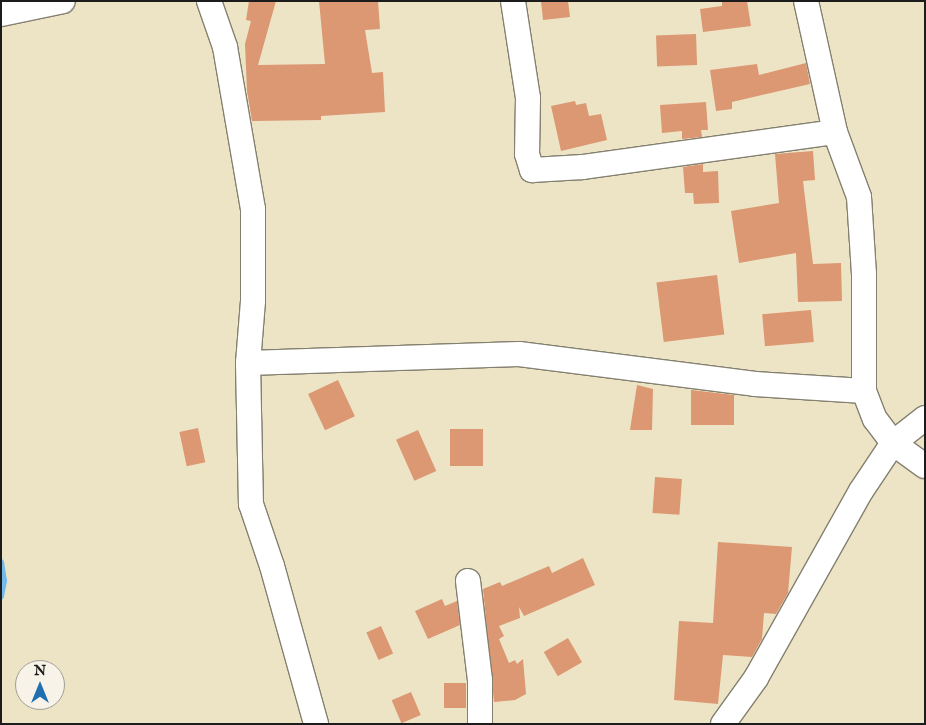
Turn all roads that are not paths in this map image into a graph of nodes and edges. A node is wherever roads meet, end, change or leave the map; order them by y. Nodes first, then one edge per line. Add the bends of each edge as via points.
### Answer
1 (63, 1) edge
2 (209, 1) edge
3 (513, 1) edge
4 (806, 1) edge
5 (1, 14) edge
6 (835, 132) junction
7 (248, 363) junction
8 (864, 391) junction
9 (925, 418) edge
10 (893, 443) junction
11 (925, 466) edge
12 (468, 581) dead end
13 (316, 724) edge
14 (480, 724) edge
15 (723, 724) edge

1 - 5 street
2 - 7 street via 225,47 253,209 253,301
3 - 6 street via 528,98 527,154 532,170 583,168
4 - 6 street
6 - 8 street via 859,197 864,274
7 - 8 street via 520,354 755,384
7 - 13 street via 251,504 272,566
8 - 10 street via 875,420
9 - 10 street
10 - 11 street
10 - 15 street via 861,491 756,678
12 - 14 street via 480,680

